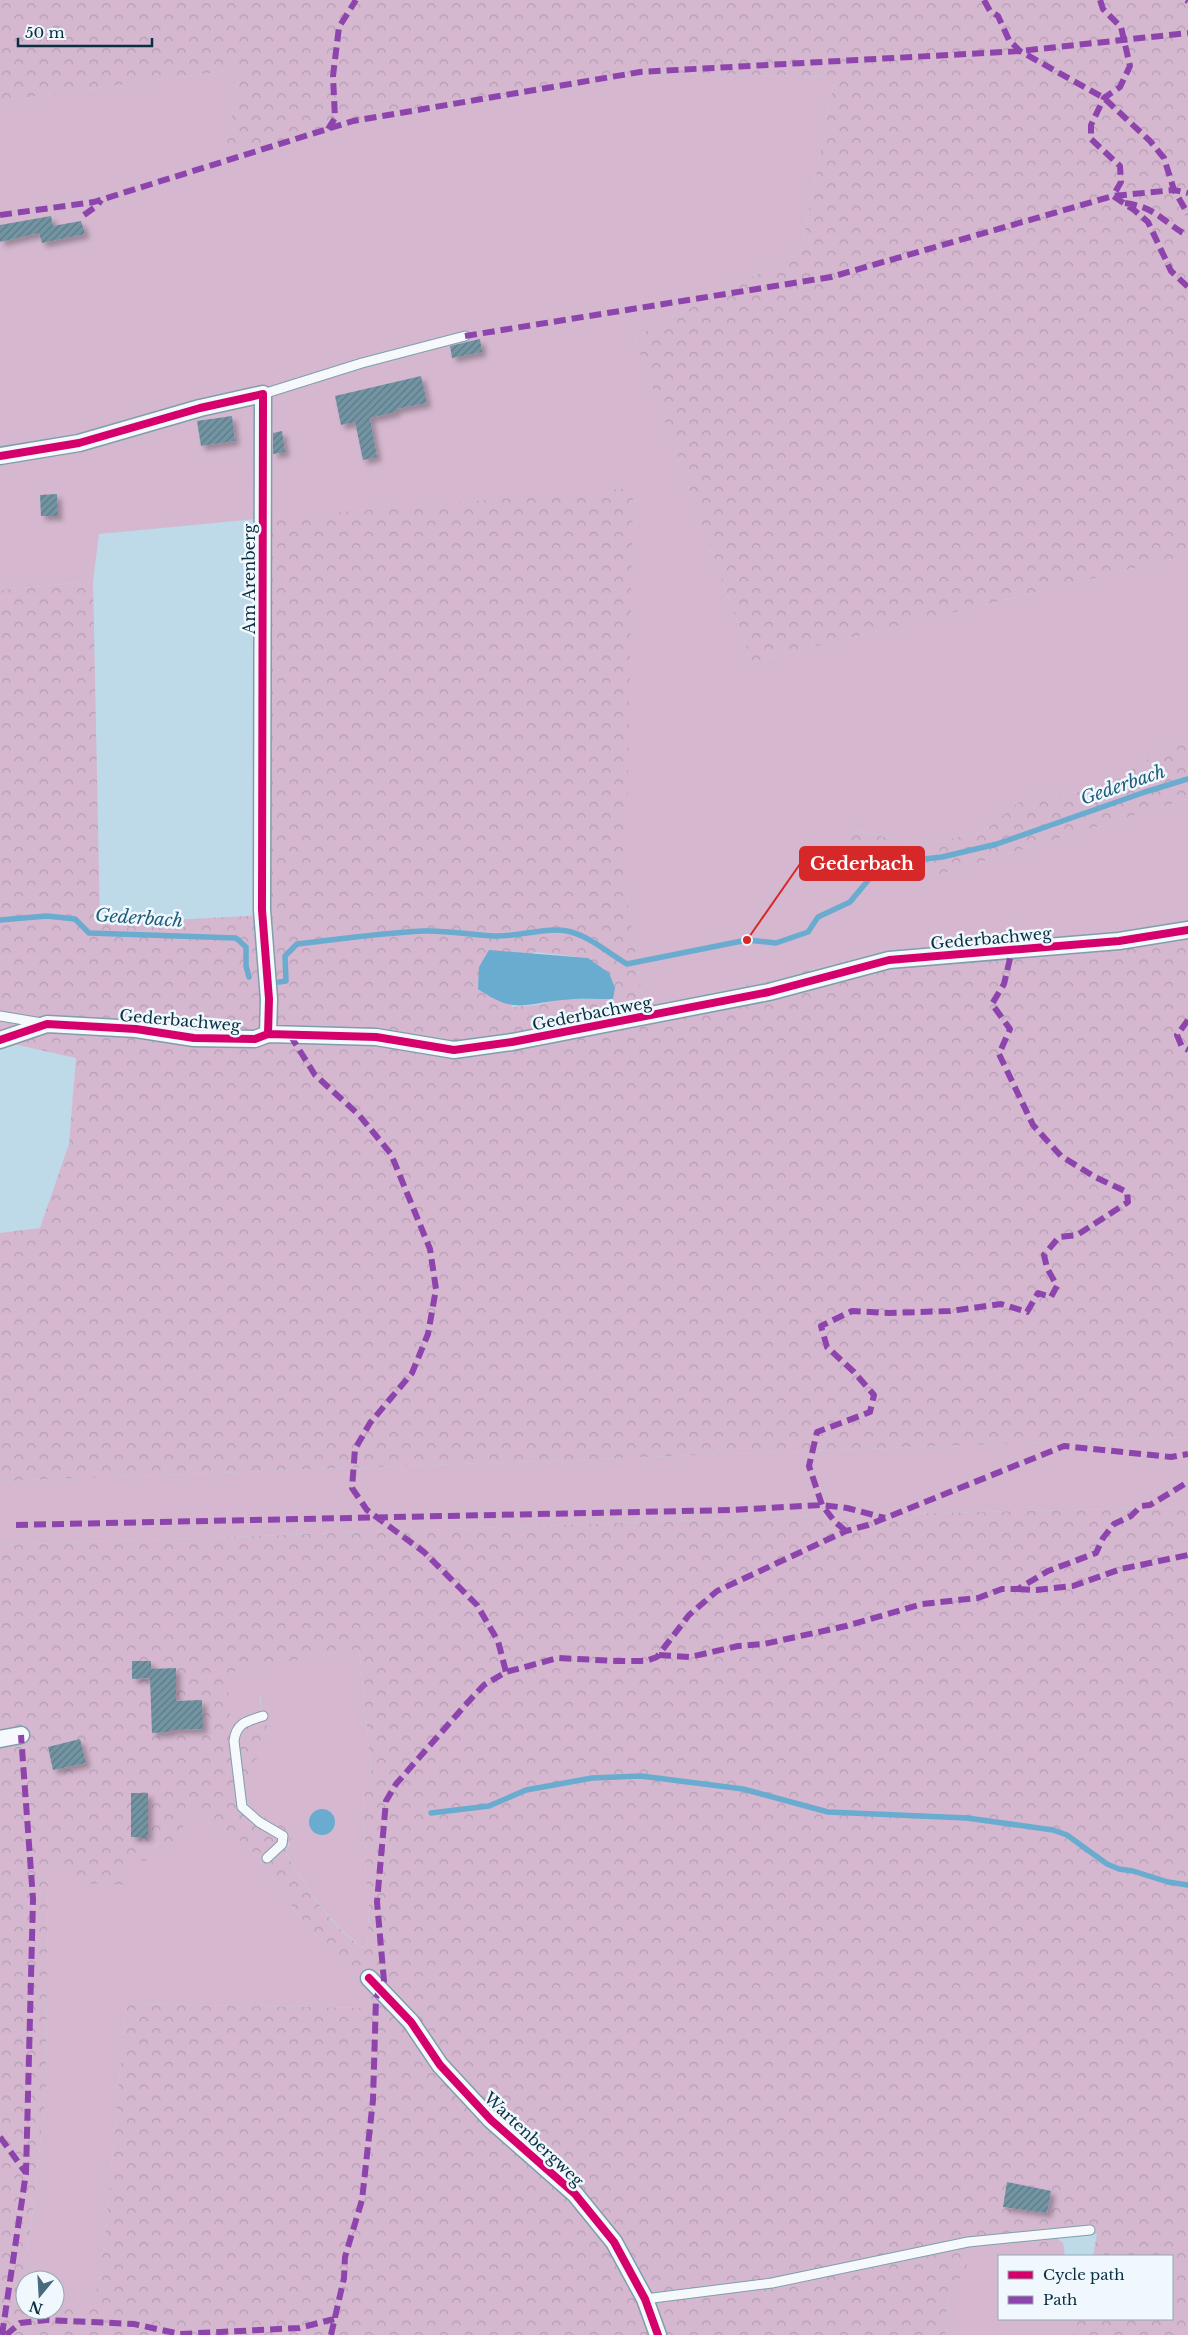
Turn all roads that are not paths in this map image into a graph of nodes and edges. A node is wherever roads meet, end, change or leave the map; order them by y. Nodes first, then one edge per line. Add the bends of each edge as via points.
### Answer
1 (464, 336) dead end
2 (262, 394) junction
3 (0, 456) edge
4 (1188, 930) edge
5 (0, 1016) edge
6 (47, 1024) junction
7 (268, 1034) junction
8 (0, 1040) edge
9 (263, 1716) dead end
10 (21, 1736) dead end
11 (0, 1738) edge
12 (267, 1858) dead end
13 (369, 1978) dead end
14 (1090, 2230) dead end
15 (645, 2300) junction
16 (658, 2335) edge

1 - 2 lane
2 - 3 street via 200,408 79,443
2 - 7 street, Am Arenberg via 262,910
4 - 7 street, Gederbachweg via 1118,941 889,960 769,992 454,1050 376,1037
5 - 6 lane, Gederbachweg
6 - 7 street, Gederbachweg via 194,1038 255,1039
6 - 8 street, Gederbachweg
9 - 12 lane via 240,1724 234,1741 242,1807 283,1836 282,1844
10 - 11 street
13 - 15 street, Wartenbergweg via 410,2022 440,2065 491,2120 575,2194 614,2242
14 - 15 lane via 968,2242 772,2283
15 - 16 street, Wartenbergweg

